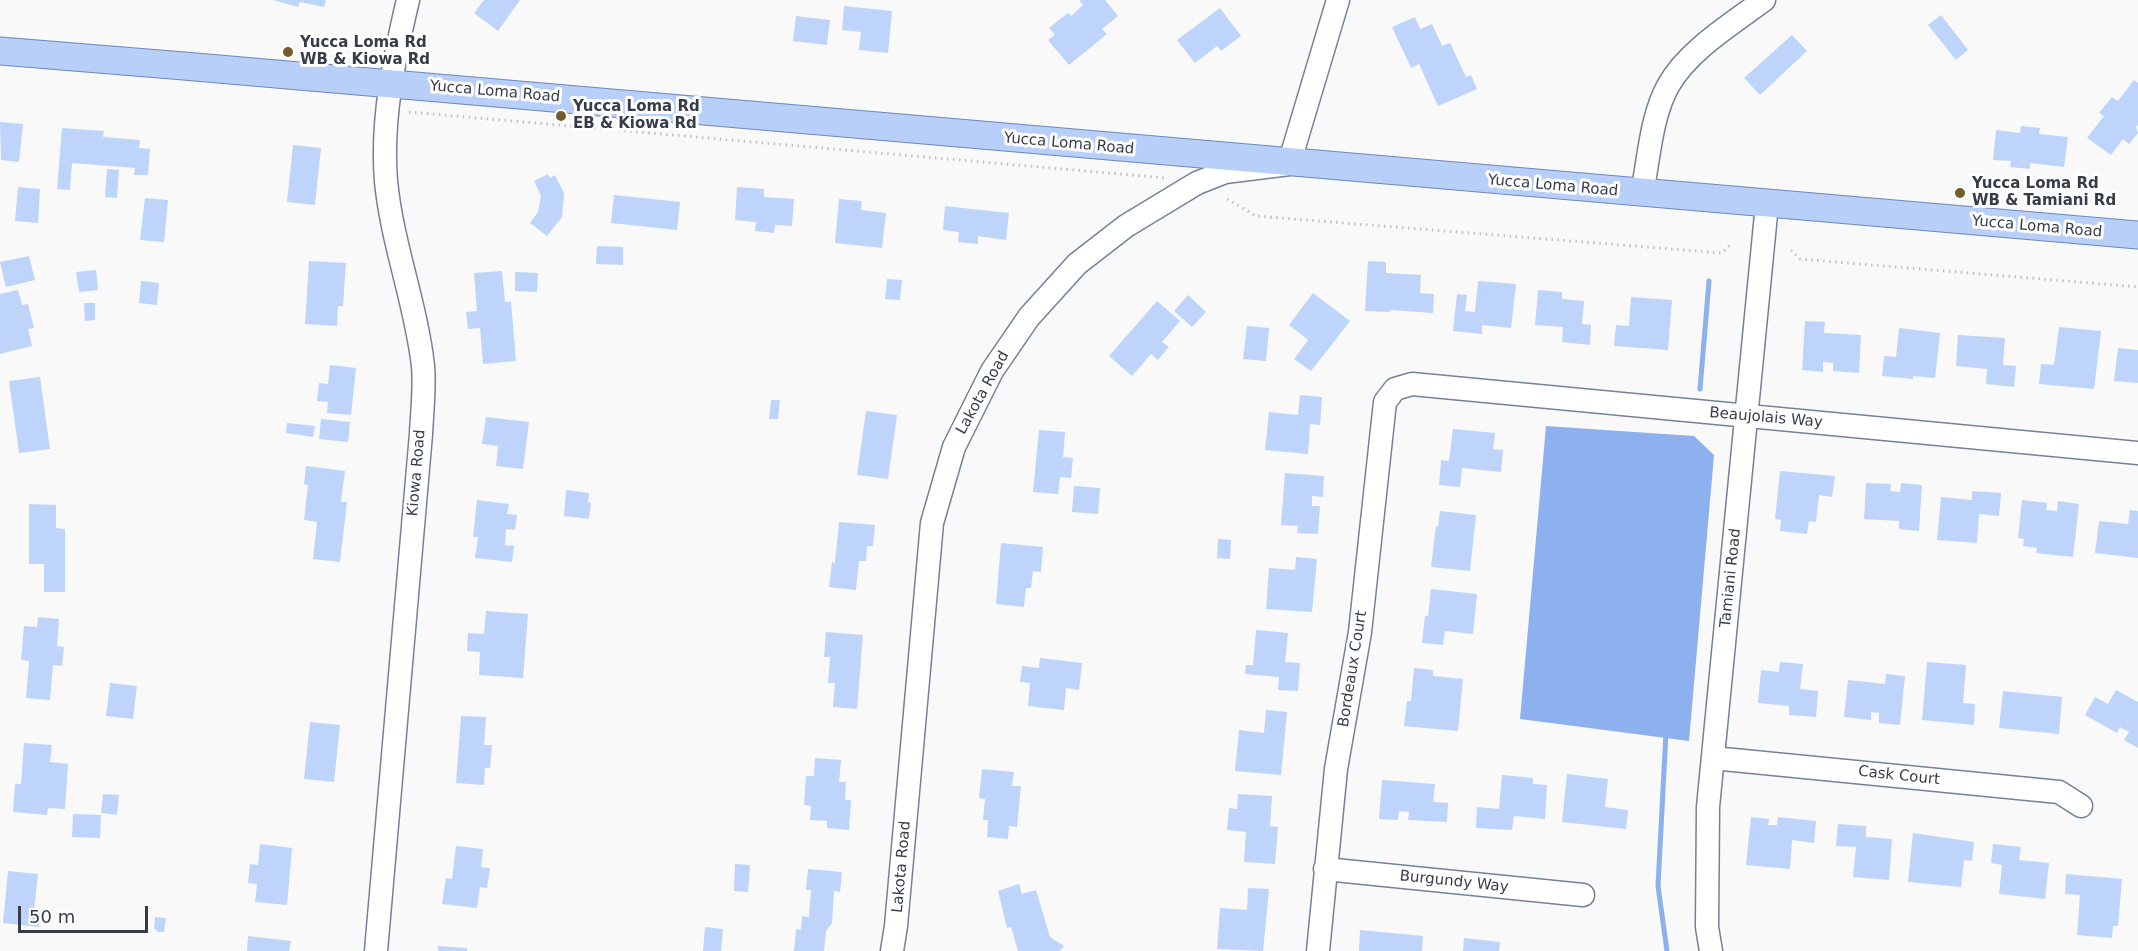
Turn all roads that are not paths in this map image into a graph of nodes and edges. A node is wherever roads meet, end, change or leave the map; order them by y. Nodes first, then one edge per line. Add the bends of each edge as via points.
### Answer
1 (408, 0) edge
2 (1338, 0) edge
3 (1764, 0) edge
4 (0, 51) edge
5 (391, 83) junction
6 (1289, 164) junction
7 (1642, 193) junction
8 (1767, 204) junction
9 (2138, 235) edge
10 (1395, 389) joint
11 (1747, 416) junction
12 (2138, 453) edge
13 (1713, 758) junction
14 (2081, 806) dead end
15 (1325, 869) junction
16 (1582, 895) dead end
17 (376, 951) edge
18 (892, 951) edge
19 (1318, 951) edge
20 (1711, 951) edge

1 - 5 street, Kiowa Road
2 - 6 street
3 - 7 street via 1685,62 1668,86 1657,116
4 - 5 main road, Yucca Loma Road
5 - 6 main road, Yucca Loma Road
5 - 17 street, Kiowa Road via 386,180 423,368 420,446
6 - 7 main road, Yucca Loma Road
6 - 18 street, Lakota Road via 1225,172 1197,183 1126,226 1077,264 1029,317 992,371 954,447 932,523
7 - 8 main road, Yucca Loma Road
8 - 9 main road, Yucca Loma Road
8 - 11 street, Tamiani Road
10 - 11 street, Beaujolais Way via 1412,384
10 - 15 street, Bordeaux Court via 1385,402 1360,632 1336,769
11 - 12 street, Beaujolais Way
11 - 13 street, Tamiani Road
13 - 14 street, Cask Court via 2059,792
13 - 20 street, Tamiani Road via 1708,807 1707,927
15 - 16 street, Burgundy Way
15 - 19 street, Bordeaux Court

